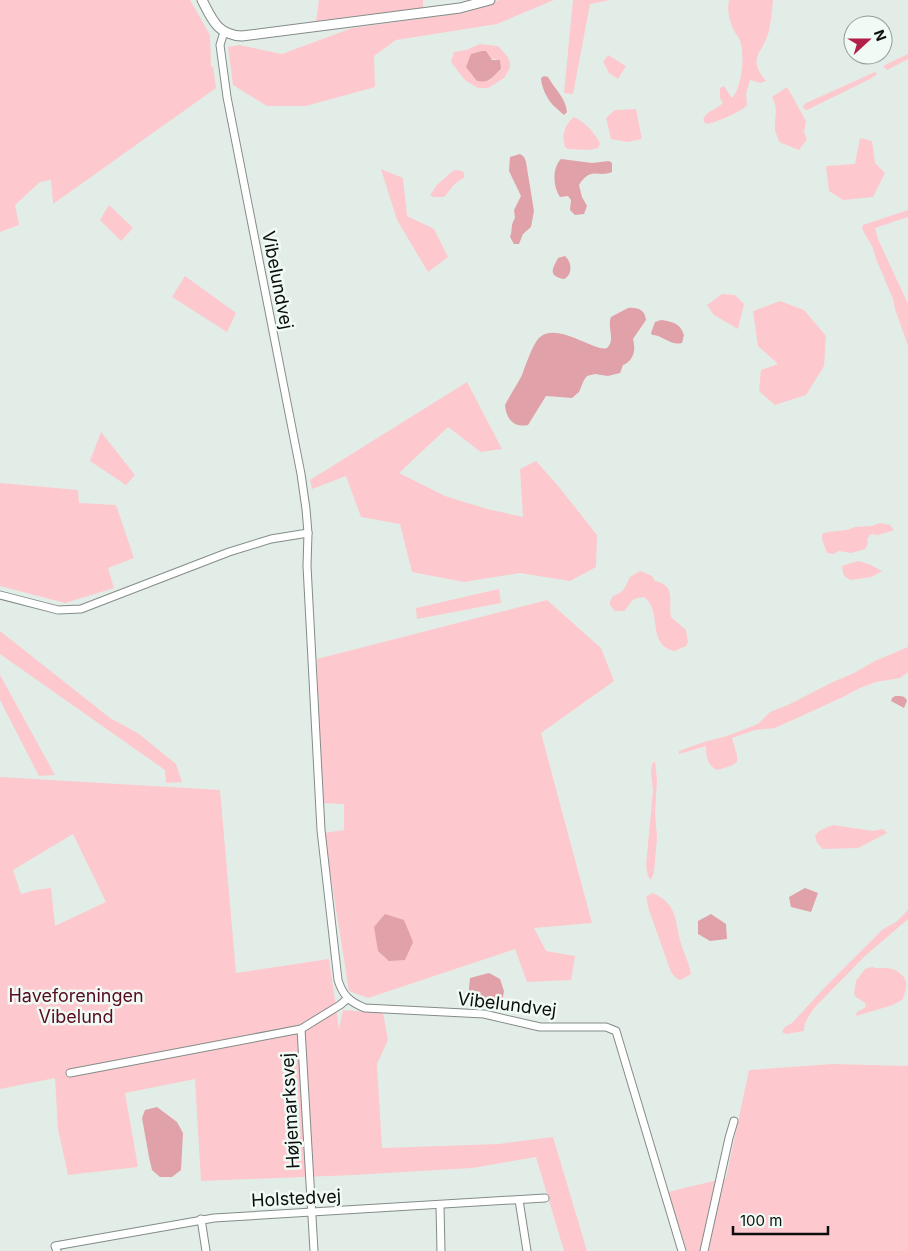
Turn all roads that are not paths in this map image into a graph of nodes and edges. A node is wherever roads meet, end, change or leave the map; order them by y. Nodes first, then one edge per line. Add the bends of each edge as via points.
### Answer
1 (202, 0) edge
2 (490, 0) edge
3 (224, 32) junction
4 (308, 533) junction
5 (0, 595) edge
6 (347, 999) junction
7 (301, 1029) junction
8 (70, 1073) dead end
9 (734, 1121) dead end
10 (546, 1198) dead end
11 (519, 1200) junction
12 (440, 1205) junction
13 (310, 1212) junction
14 (202, 1219) junction
15 (57, 1251) edge
16 (206, 1251) edge
17 (314, 1251) edge
18 (441, 1251) edge
19 (527, 1251) edge
20 (682, 1251) edge
21 (704, 1251) edge

1 - 3 street via 212,20
2 - 3 street via 460,8 242,36
3 - 4 street, Vibelundvej via 220,45 228,97 301,474
4 - 5 street via 270,539 229,552 81,609 58,610
4 - 6 street, Vibelundvej via 307,566 322,837 338,980
6 - 7 street
6 - 20 street, Vibelundvej via 365,1008 484,1014 540,1026 606,1027 616,1031
7 - 8 street
7 - 13 street, Højemarksvej
9 - 21 street
10 - 11 street, Holstedvej
11 - 12 street, Holstedvej
11 - 19 street
12 - 13 street, Holstedvej
12 - 18 street
13 - 14 street, Holstedvej
13 - 17 street, Højemarksvej
14 - 15 street, Holstedvej via 55,1246
14 - 16 street

